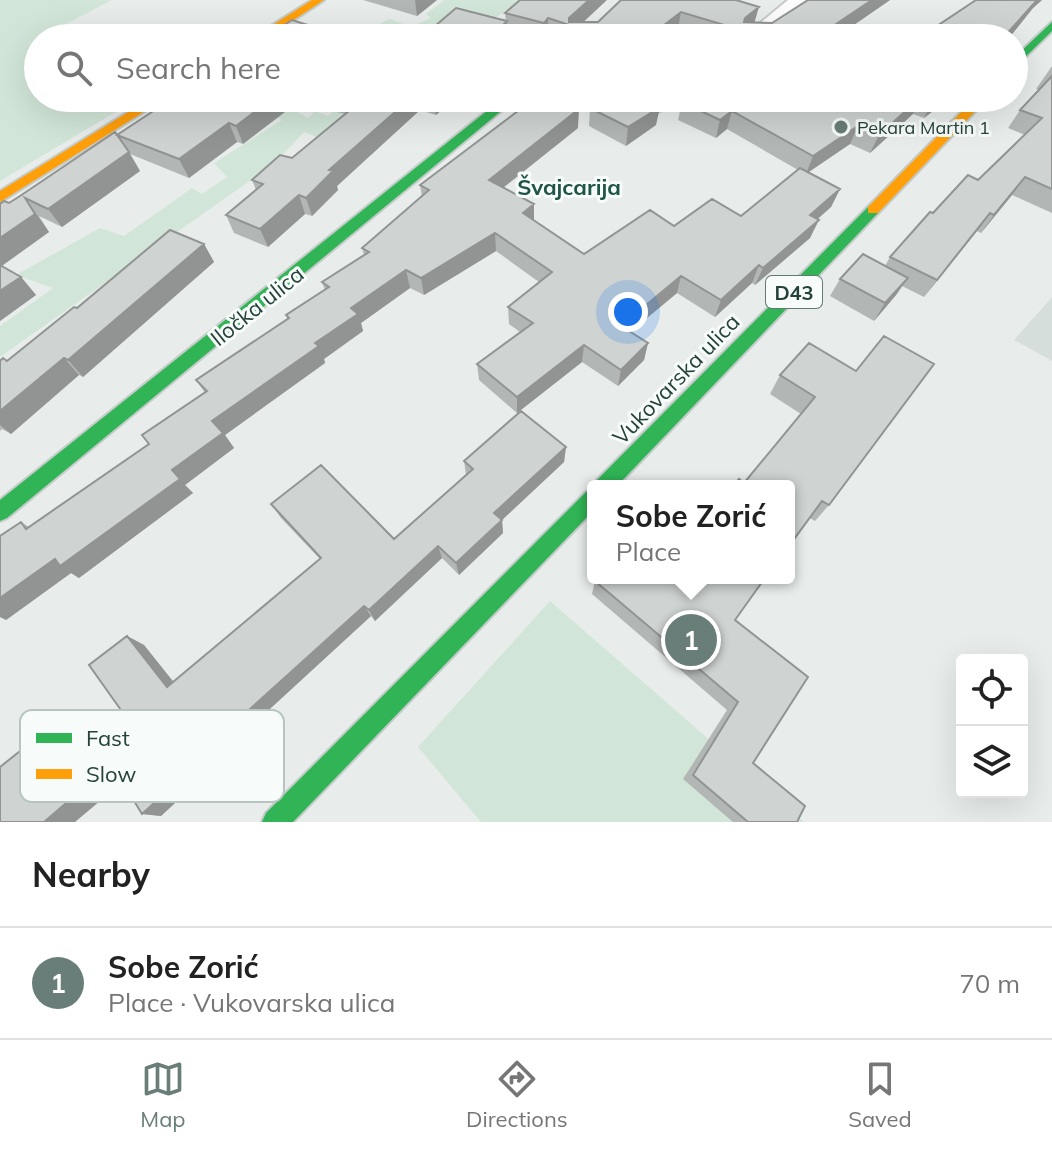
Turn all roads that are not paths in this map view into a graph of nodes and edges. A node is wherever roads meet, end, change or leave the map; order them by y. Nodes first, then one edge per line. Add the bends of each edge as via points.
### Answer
1 (319, 0) edge
2 (801, 0) edge
3 (280, 24) edge
4 (771, 24) edge
5 (1052, 25) edge
6 (1028, 50) edge
7 (137, 112) edge
8 (494, 112) edge
9 (968, 112) edge
10 (0, 197) edge
11 (610, 480) edge
12 (587, 504) edge
13 (0, 512) edge
14 (275, 822) edge

1 - 3 main road
2 - 4 street
5 - 6 main road
7 - 10 main road
8 - 13 main road, Iločka ulica
9 - 11 main road, Vukovarska ulica / D43
12 - 14 main road

